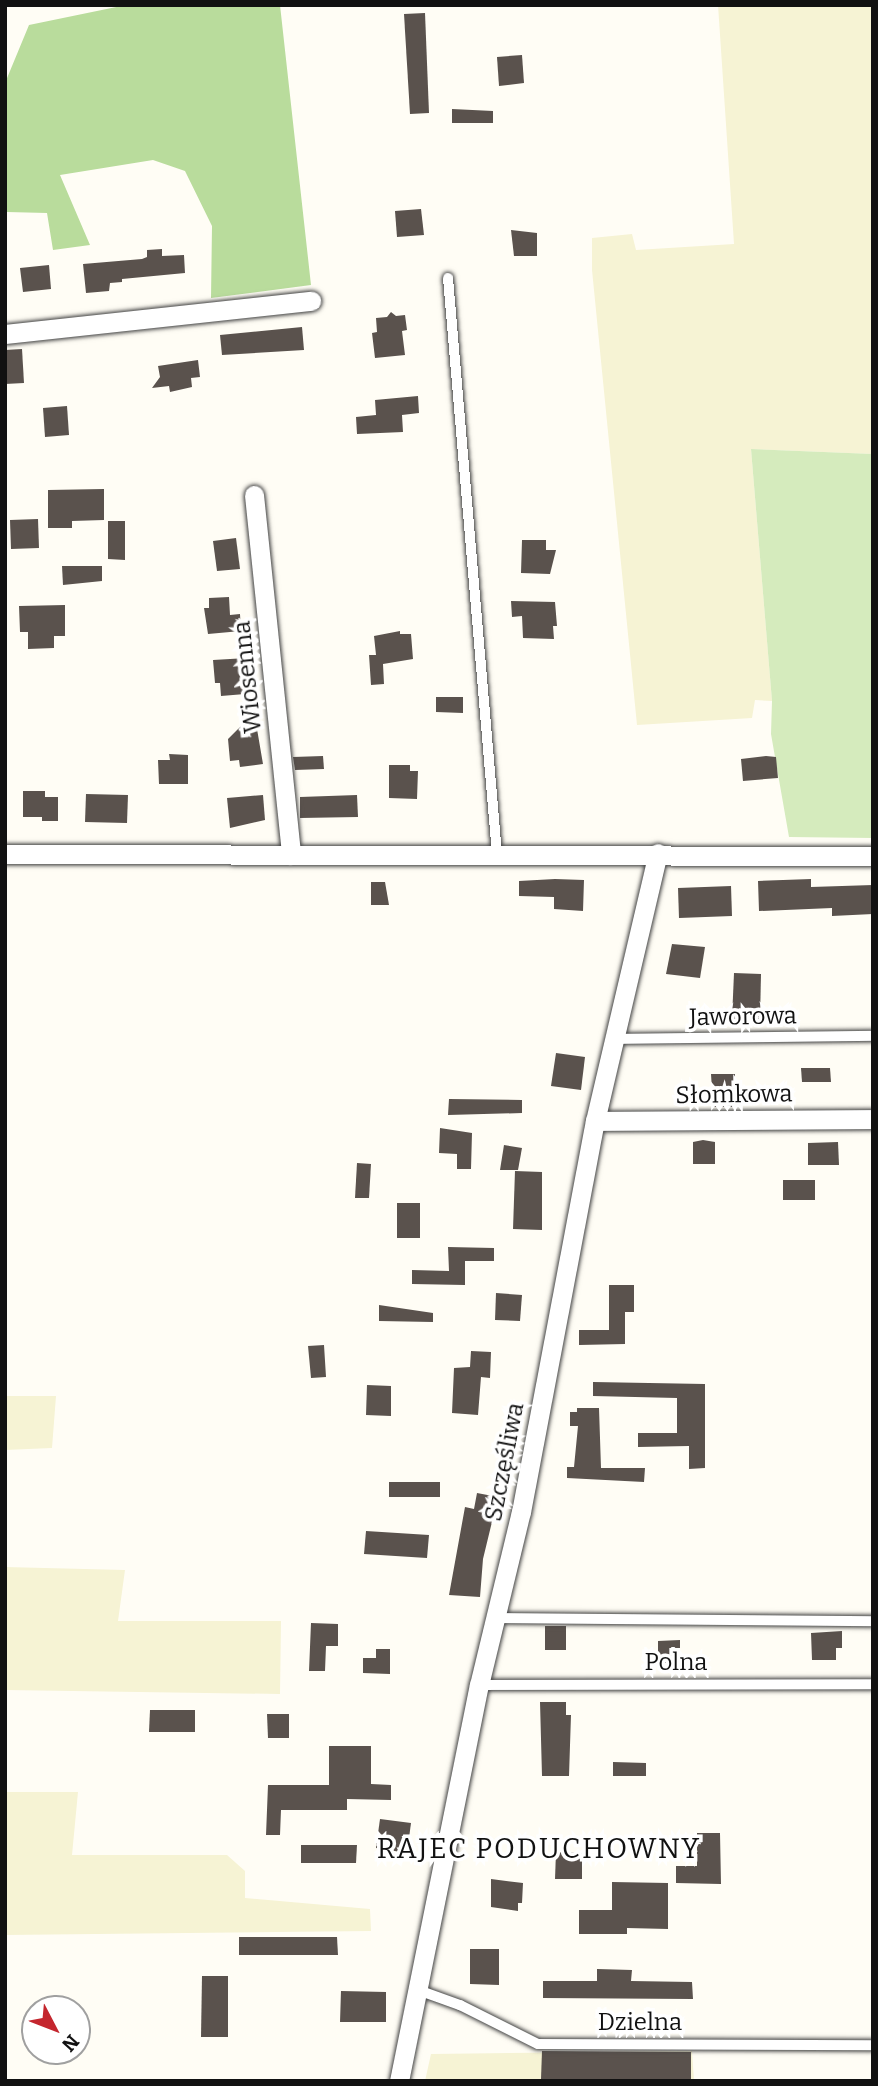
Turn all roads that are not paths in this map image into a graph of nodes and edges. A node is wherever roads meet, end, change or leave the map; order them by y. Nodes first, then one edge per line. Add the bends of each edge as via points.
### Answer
1 (448, 278) dead end
2 (310, 301) dead end
3 (5, 334) edge
4 (254, 495) dead end
5 (5, 853) edge
6 (658, 853) junction
7 (497, 854) junction
8 (291, 855) junction
9 (873, 856) edge
10 (873, 1036) edge
11 (613, 1039) junction
12 (873, 1119) edge
13 (595, 1121) junction
14 (498, 1618) junction
15 (873, 1620) edge
16 (873, 1684) edge
17 (479, 1685) junction
18 (418, 1990) junction
19 (873, 2045) edge
20 (399, 2081) edge

1 - 7 lane
2 - 3 street
4 - 8 street, Wiosenna
5 - 8 street
6 - 7 street
6 - 9 street
6 - 11 street, Szczęśliwa
7 - 8 street
10 - 11 lane, Jaworowa
11 - 13 street, Szczęśliwa
12 - 13 street, Słomkowa
13 - 14 street, Szczęśliwa
14 - 15 lane
14 - 17 street, Szczęśliwa
16 - 17 lane, Polna
17 - 18 street, Szczęśliwa
18 - 19 lane, Dzielna via 538,2043
18 - 20 street, Szczęśliwa

